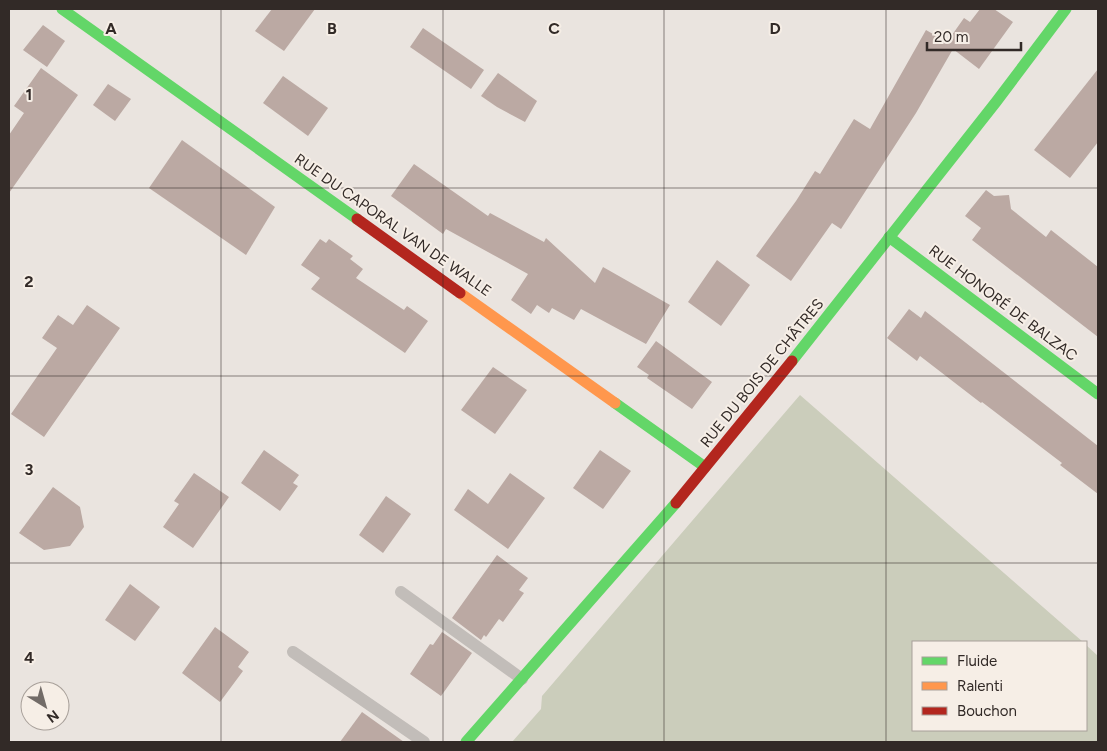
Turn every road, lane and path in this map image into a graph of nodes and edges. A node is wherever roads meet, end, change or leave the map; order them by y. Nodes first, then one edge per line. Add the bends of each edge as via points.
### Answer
1 (62, 9) edge
2 (1066, 9) edge
3 (889, 237) junction
4 (1098, 394) edge
5 (705, 467) junction
6 (401, 592) dead end
7 (293, 652) dead end
8 (522, 679) junction
9 (424, 742) edge
10 (466, 742) edge

1 - 5 street, RUE DU CAPORAL VAN DE WALLE
2 - 3 street, RUE DU BOIS DE CHÂTRES
3 - 4 street, RUE HONORÉ DE BALZAC
3 - 5 street, RUE DU BOIS DE CHÂTRES
5 - 8 street, RUE DU BOIS DE CHÂTRES
6 - 8 lane
7 - 9 lane
8 - 10 street, RUE DU BOIS DE CHÂTRES

